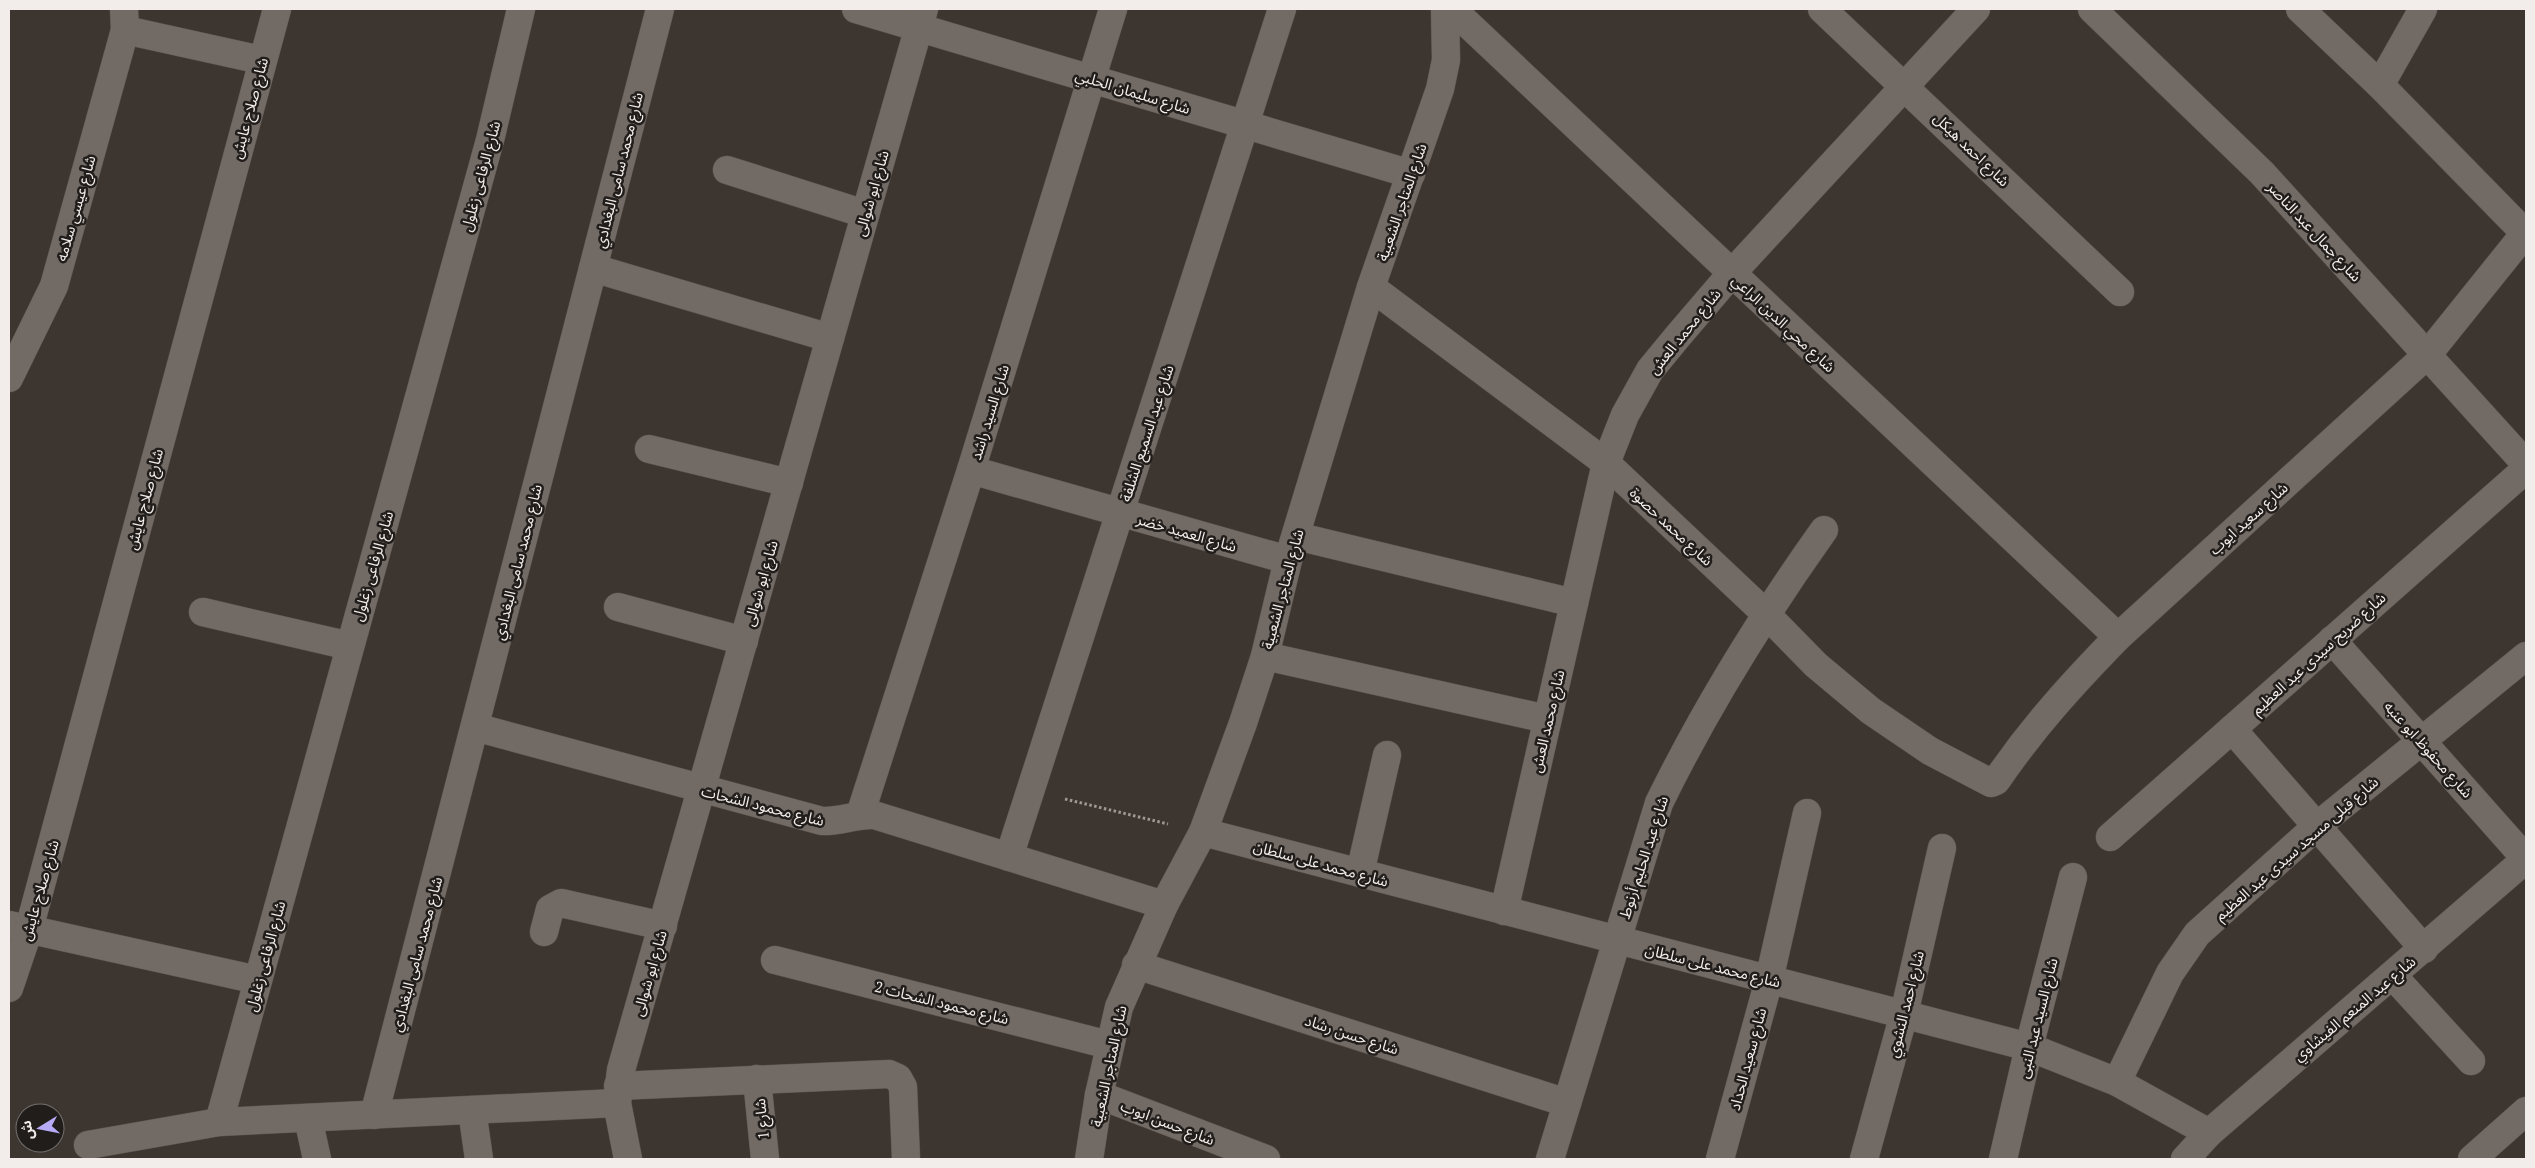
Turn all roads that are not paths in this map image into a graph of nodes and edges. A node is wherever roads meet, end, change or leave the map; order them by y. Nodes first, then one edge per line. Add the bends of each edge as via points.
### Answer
1 (277, 9) edge
2 (521, 9) edge
3 (660, 9) edge
4 (856, 9) edge
5 (1114, 9) edge
6 (1282, 9) edge
7 (1445, 9) edge
8 (1452, 9) edge
9 (1822, 9) edge
10 (1976, 9) edge
11 (2092, 9) edge
12 (2300, 9) edge
13 (2422, 9) edge
14 (921, 18) edge
15 (125, 19) edge
16 (261, 60) junction
17 (1092, 79) junction
18 (1905, 85) junction
19 (2380, 85) junction
20 (1245, 125) junction
21 (727, 170) dead end
22 (1411, 174) junction
23 (865, 214) junction
24 (2526, 233) edge
25 (593, 268) junction
26 (1731, 274) junction
27 (1372, 287) junction
28 (2120, 292) dead end
29 (830, 338) junction
30 (2428, 354) junction
31 (9, 378) edge
32 (649, 449) dead end
33 (1606, 463) junction
34 (2526, 464) edge
35 (2526, 469) edge
36 (971, 470) junction
37 (789, 483) junction
38 (1120, 512) junction
39 (1824, 530) dead end
40 (1292, 548) junction
41 (1574, 603) junction
42 (618, 607) dead end
43 (203, 612) dead end
44 (1765, 613) junction
45 (2118, 636) junction
46 (2332, 640) junction
47 (744, 641) junction
48 (350, 646) junction
49 (1265, 656) junction
50 (2526, 656) edge
51 (1547, 719) junction
52 (475, 727) junction
53 (2232, 729) junction
54 (2422, 741) junction
55 (1387, 755) dead end
56 (1966, 771) joint
57 (702, 790) junction
58 (1807, 813) dead end
59 (860, 815) junction
60 (2317, 826) junction
61 (1203, 832) junction
62 (2110, 837) dead end
63 (1942, 848) dead end
64 (1009, 857) junction
65 (2526, 859) edge
66 (1360, 873) junction
67 (2073, 877) dead end
68 (1164, 906) junction
69 (1504, 911) junction
70 (663, 926) junction
71 (19, 927) edge
72 (544, 932) dead end
73 (1616, 940) junction
74 (2424, 949) junction
75 (775, 960) dead end
76 (1136, 964) junction
77 (2393, 976) junction
78 (258, 980) junction
79 (1769, 980) junction
80 (9, 988) edge
81 (1904, 1014) junction
82 (1109, 1045) junction
83 (2029, 1047) junction
84 (2471, 1061) dead end
85 (757, 1079) junction
86 (2117, 1082) junction
87 (617, 1095) junction
88 (1099, 1095) junction
89 (1567, 1103) junction
90 (472, 1110) junction
91 (374, 1115) junction
92 (2524, 1117) edge
93 (308, 1118) junction
94 (220, 1122) junction
95 (2208, 1133) junction
96 (88, 1145) dead end
97 (133, 1149) edge
98 (318, 1159) edge
99 (479, 1159) edge
100 (628, 1159) edge
101 (765, 1159) edge
102 (906, 1159) edge
103 (1090, 1159) edge
104 (1266, 1159) edge
105 (1550, 1159) edge
106 (1720, 1159) edge
107 (1864, 1159) edge
108 (2003, 1159) edge
109 (2185, 1159) edge
110 (2472, 1159) edge

1 - 16 street, شارع صلاح عايش
2 - 48 street, شارع الرفاعى زغلول via 490,140
3 - 25 street, شارع محمد سامى البغدادي
4 - 14 street, شارع سليمان الحلبي
5 - 17 street, شارع السيد راشد
6 - 20 street, شارع عبد السميع الشلفة
7 - 22 street, شارع المتاجر الشعبية via 1446,60 1440,89
8 - 26 street, شارع محي الدين الراعي
9 - 18 street, شارع احمد هيكل
10 - 18 street, شارع محمد العش
11 - 30 street, شارع جمال عبد الناصر via 2262,173
12 - 19 street
13 - 19 street
14 - 17 street, شارع سليمان الحلبي
14 - 23 street, شارع ابو شوالى
15 - 16 street
15 - 31 street, شارع عيسي سلامه via 54,286
16 - 71 street, شارع صلاح عايش
17 - 20 street, شارع سليمان الحلبي
17 - 36 street, شارع السيد راشد
18 - 26 street, شارع محمد العش
18 - 28 street, شارع احمد هيكل
19 - 24 street
20 - 22 street, شارع سليمان الحلبي
20 - 38 street, شارع عبد السميع الشلفة
21 - 23 street
22 - 27 street, شارع المتاجر الشعبية
23 - 29 street, شارع ابو شوالى
24 - 30 street, شارع سعيد ايوب
25 - 29 street
25 - 52 street, شارع محمد سامى البغدادي
26 - 33 street, شارع محمد العش via 1650,370 1625,415
26 - 45 street, شارع محي الدين الراعي
27 - 33 street, شارع محمد حصوة
27 - 40 street, شارع المتاجر الشعبية
29 - 37 street, شارع ابو شوالى
30 - 34 street, شارع جمال عبد الناصر
30 - 45 street, شارع سعيد ايوب
32 - 37 street
33 - 41 street, شارع محمد العش
33 - 44 street, شارع محمد حصوة
35 - 46 street, شارع ضريح سيدى عبد العظيم
36 - 38 street, شارع العميد خضر
36 - 59 street, شارع السيد راشد
37 - 47 street, شارع ابو شوالى
38 - 40 street, شارع العميد خضر
38 - 64 street, شارع عبد السميع الشلفة
39 - 44 street, شارع عبد الحليم أرنوط
40 - 41 street, شارع العميد خضر
40 - 49 street, شارع المتاجر الشعبية
41 - 51 street, شارع محمد العش
42 - 47 street
43 - 48 street
44 - 56 street, شارع محمد حصوة via 1816,665 1871,711
44 - 73 street, شارع عبد الحليم أرنوط via 1681,757 1659,803
45 - 56 street, شارع سعيد ايوب via 2030,732 1996,781 1986,782
46 - 53 street, شارع ضريح سيدى عبد العظيم
46 - 54 street, شارع محفوظ ابو عنبه
47 - 57 street, شارع ابو شوالى
48 - 78 street, شارع الرفاعى زغلول
49 - 51 street
49 - 61 street, شارع المتاجر الشعبية
50 - 54 street, شارع قبلى مسجد سيدى عبد العظيم
51 - 69 street, شارع محمد العش
52 - 57 street, شارع محمود الشحات
52 - 91 street, شارع محمد سامى البغدادي
53 - 60 street
53 - 62 street, شارع ضريح سيدى عبد العظيم
54 - 60 street, شارع قبلى مسجد سيدى عبد العظيم
54 - 65 street, شارع محفوظ ابو عنبه
55 - 66 street
57 - 59 street, شارع محمود الشحات via 822,821 834,822
57 - 70 street, شارع ابو شوالى
58 - 79 street, شارع سعيد الحداد
59 - 64 street, شارع محمود الشحات via 881,817
60 - 74 street
60 - 86 street, شارع قبلى مسجد سيدى عبد العظيم via 2197,934 2170,974
61 - 66 street, شارع محمد على سلطان
61 - 68 street, شارع المتاجر الشعبية
63 - 81 street, شارع احمد النشوي
64 - 68 street, شارع محمود الشحات
65 - 74 street, شارع عبد المنعم الفيشاوي
66 - 69 street, شارع محمد على سلطان
67 - 83 street, شارع السيد عبد النبى
68 - 76 street, شارع المتاجر الشعبية
69 - 73 street, شارع محمد على سلطان
70 - 72 street via 561,903 550,910
70 - 87 street, شارع ابو شوالى
71 - 78 street
71 - 80 street, شارع صلاح عايش
73 - 79 street, شارع محمد على سلطان
73 - 89 street, شارع عبد الحليم أرنوط
74 - 77 street, شارع عبد المنعم الفيشاوي
75 - 82 street, شارع محمود الشحات 2
76 - 82 street, شارع المتاجر الشعبية via 1119,1007
76 - 89 street, شارع حسن رشاد
77 - 84 street
77 - 95 street, شارع عبد المنعم الفيشاوي
78 - 94 street, شارع الرفاعى زغلول
79 - 81 street, شارع محمد على سلطان
79 - 106 street, شارع سعيد الحداد
81 - 83 street, شارع محمد على سلطان
81 - 107 street, شارع احمد النشوي
82 - 88 street, شارع المتاجر الشعبية
83 - 86 street, شارع محمد على سلطان
83 - 108 street, شارع السيد عبد النبى
85 - 87 street
85 - 101 street, شارع 1
85 - 102 street via 889,1074 898,1078 903,1087
86 - 95 street, شارع محمد على سلطان
87 - 90 street
87 - 100 street, شارع ابو شوالى
88 - 103 street, شارع المتاجر الشعبية
88 - 104 street, شارع حسن ايوب
89 - 105 street, شارع عبد الحليم أرنوط
90 - 91 street
90 - 99 street
91 - 93 street
92 - 110 street
93 - 94 street
93 - 98 street
94 - 97 street
95 - 109 street, شارع عبد المنعم الفيشاوي
96 - 97 street

